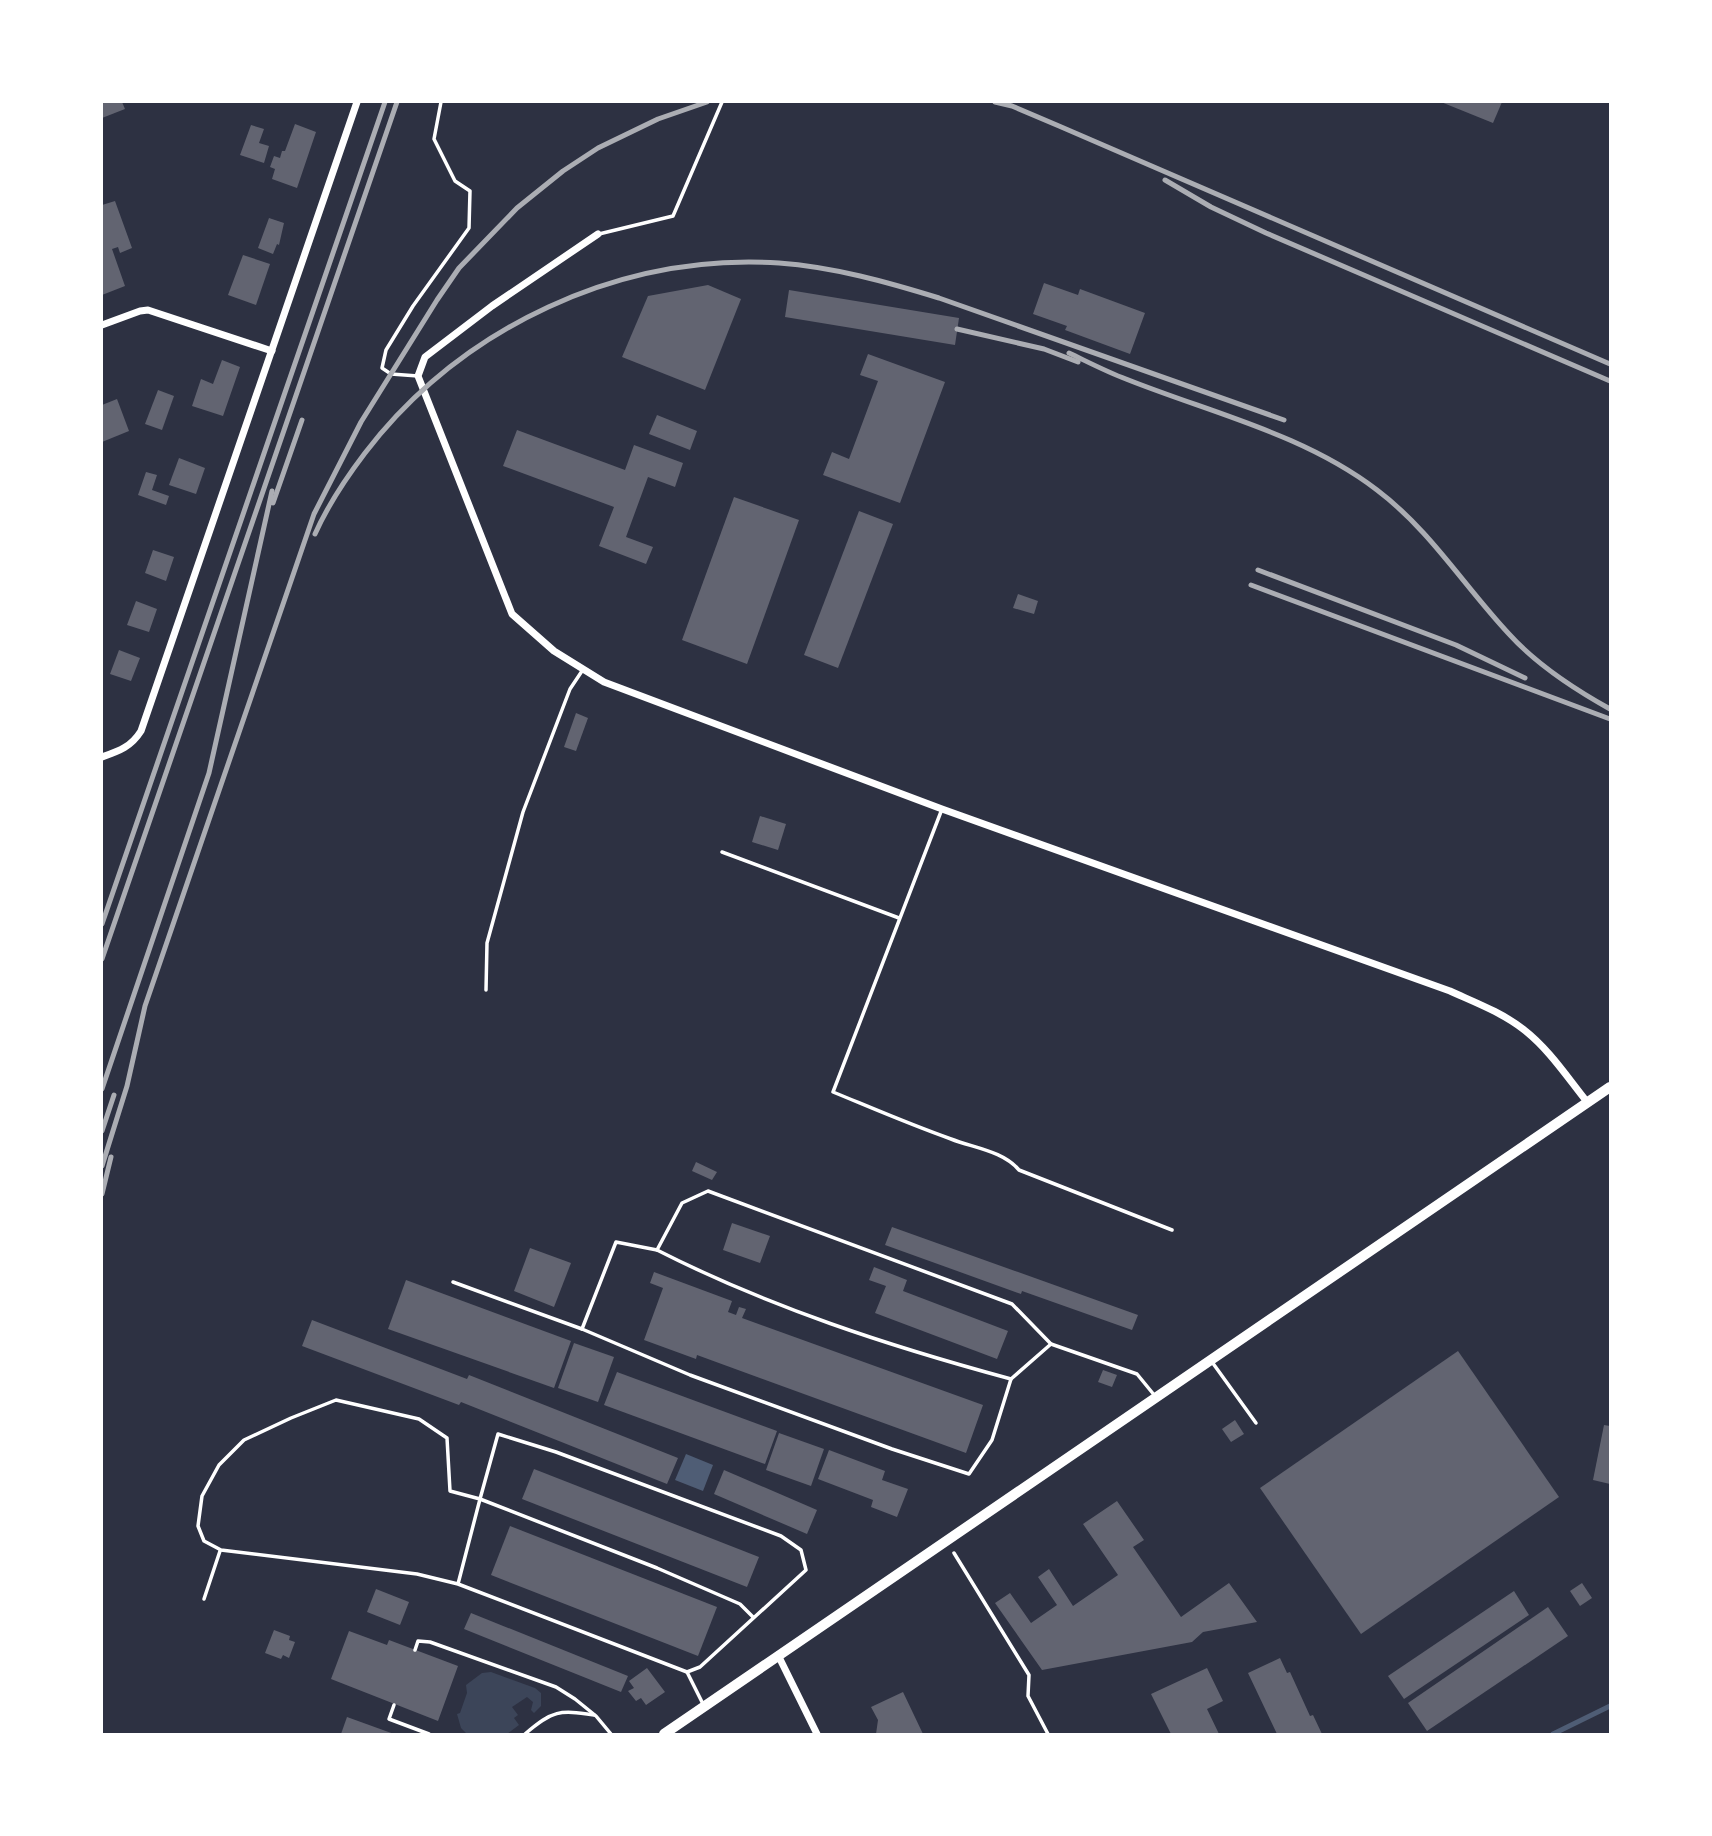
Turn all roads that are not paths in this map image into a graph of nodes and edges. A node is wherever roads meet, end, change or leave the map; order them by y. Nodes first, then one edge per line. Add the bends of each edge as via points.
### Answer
1 (357, 102) edge
2 (441, 102) edge
3 (722, 102) edge
4 (598, 234) joint
5 (102, 325) edge
6 (272, 351) junction
7 (418, 376) junction
8 (583, 669) junction
9 (102, 757) edge
10 (942, 809) junction
11 (722, 852) dead end
12 (899, 918) junction
13 (485, 990) dead end
14 (1611, 1087) edge
15 (1588, 1103) junction
16 (1172, 1230) dead end
17 (657, 1250) junction
18 (453, 1282) dead end
19 (582, 1329) junction
20 (1051, 1344) junction
21 (1211, 1361) junction
22 (1010, 1379) junction
23 (1156, 1398) junction
24 (1256, 1423) dead end
25 (480, 1499) junction
26 (221, 1550) junction
27 (458, 1584) junction
28 (204, 1599) dead end
29 (753, 1617) junction
30 (415, 1650) dead end
31 (778, 1655) junction
32 (687, 1672) junction
33 (394, 1705) dead end
34 (704, 1706) junction
35 (596, 1716) junction
36 (429, 1734) edge
37 (525, 1734) edge
38 (611, 1734) edge
39 (664, 1734) edge
40 (817, 1734) edge

1 - 6 street
2 - 7 lane via 434,139 455,181 470,191 469,228 386,350 382,368 391,374
3 - 4 lane via 673,216
4 - 7 street via 425,357
5 - 6 street via 148,310
6 - 9 street via 141,732 124,749
7 - 8 street via 512,614 554,651
8 - 10 street via 604,682
8 - 13 lane via 570,689 523,812 486,943
10 - 12 lane
10 - 15 street via 1450,991 1521,1027
11 - 12 lane
12 - 16 lane via 833,1092 1012,1161 1019,1170
14 - 15 street
15 - 21 street
17 - 19 lane via 616,1242
17 - 20 lane via 682,1203 708,1191 1012,1304
17 - 22 lane via 716,1280 904,1349
18 - 19 lane
19 - 22 lane via 716,1384 969,1474 992,1440
20 - 22 lane
20 - 23 lane via 1137,1374
21 - 23 street
21 - 24 lane
23 - 31 street
25 - 26 lane via 450,1491 447,1437 419,1419 336,1400 244,1440 219,1465 202,1496 198,1526 204,1541
25 - 27 lane
25 - 29 lane via 740,1604
25 - 29 lane via 498,1434 781,1536 801,1550 806,1570
26 - 27 lane via 417,1574
26 - 28 lane
27 - 32 lane
29 - 32 lane via 700,1667
30 - 35 lane via 418,1641 430,1642 556,1687
31 - 34 street
31 - 40 street
32 - 34 lane
33 - 36 lane via 389,1719
34 - 39 street
35 - 37 lane via 564,1711 543,1718
35 - 38 lane

